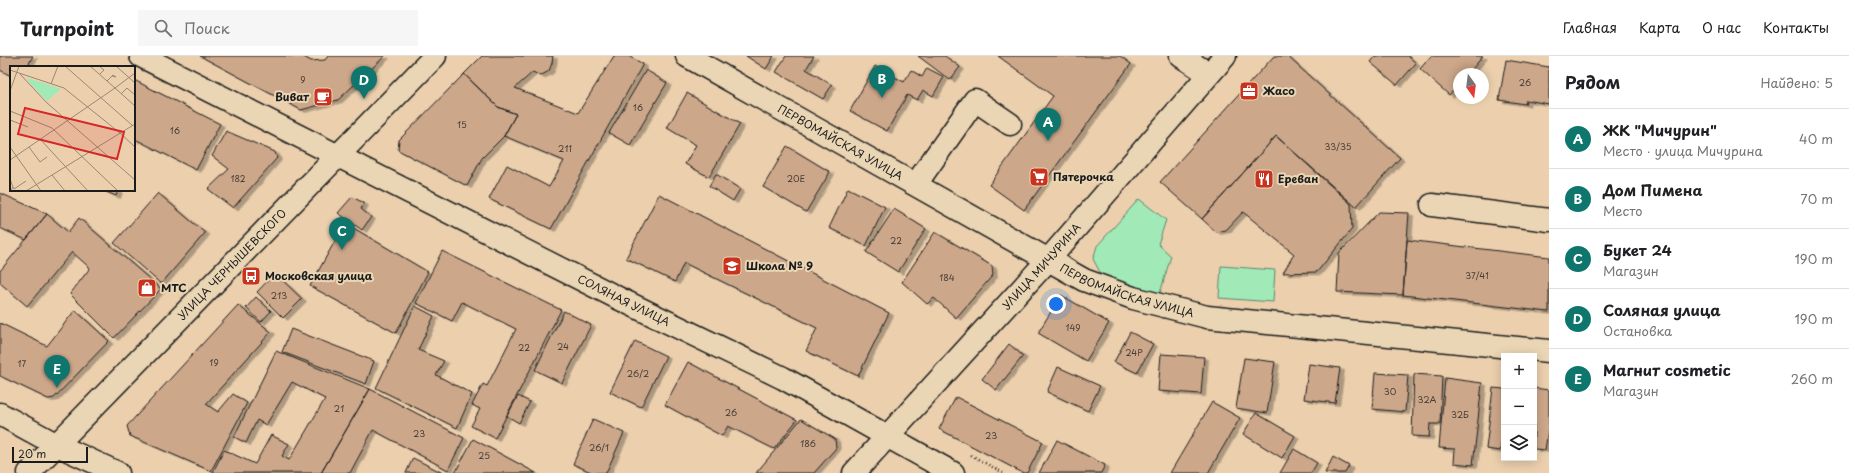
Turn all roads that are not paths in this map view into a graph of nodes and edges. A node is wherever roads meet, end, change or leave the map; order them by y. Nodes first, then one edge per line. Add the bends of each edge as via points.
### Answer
1 (141, 56) edge
2 (435, 56) edge
3 (687, 56) edge
4 (1181, 56) edge
5 (1226, 56) edge
6 (1209, 74) junction
7 (1010, 124) dead end
8 (337, 156) junction
9 (916, 184) junction
10 (1432, 205) dead end
11 (1549, 220) edge
12 (1049, 259) junction
13 (1549, 351) edge
14 (0, 414) edge
15 (887, 436) junction
16 (57, 445) junction
17 (29, 473) edge
18 (118, 473) edge
19 (854, 473) edge
20 (953, 473) edge

1 - 8 street, СОЛЯНАЯ УЛИЦА
2 - 8 street, УЛИЦА ЧЕРНЫШЕВСКОГО
3 - 9 street, ПЕРВОМАЙСКАЯ УЛИЦА
4 - 6 street
5 - 6 street, УЛИЦА МИЧУРИНА
6 - 12 street, УЛИЦА МИЧУРИНА
7 - 9 street via 975,100
8 - 15 street, СОЛЯНАЯ УЛИЦА via 782,378
8 - 16 street, УЛИЦА ЧЕРНЫШЕВСКОГО
9 - 12 street, ПЕРВОМАЙСКАЯ УЛИЦА
10 - 11 street
12 - 13 street, ПЕРВОМАЙСКАЯ УЛИЦА via 1084,280 1133,298 1207,317
12 - 15 street, УЛИЦА МИЧУРИНА
14 - 16 street
15 - 19 street, УЛИЦА МИЧУРИНА
15 - 20 street, СОЛЯНАЯ УЛИЦА
16 - 17 street, УЛИЦА ЧЕРНЫШЕВСКОГО
16 - 18 street

